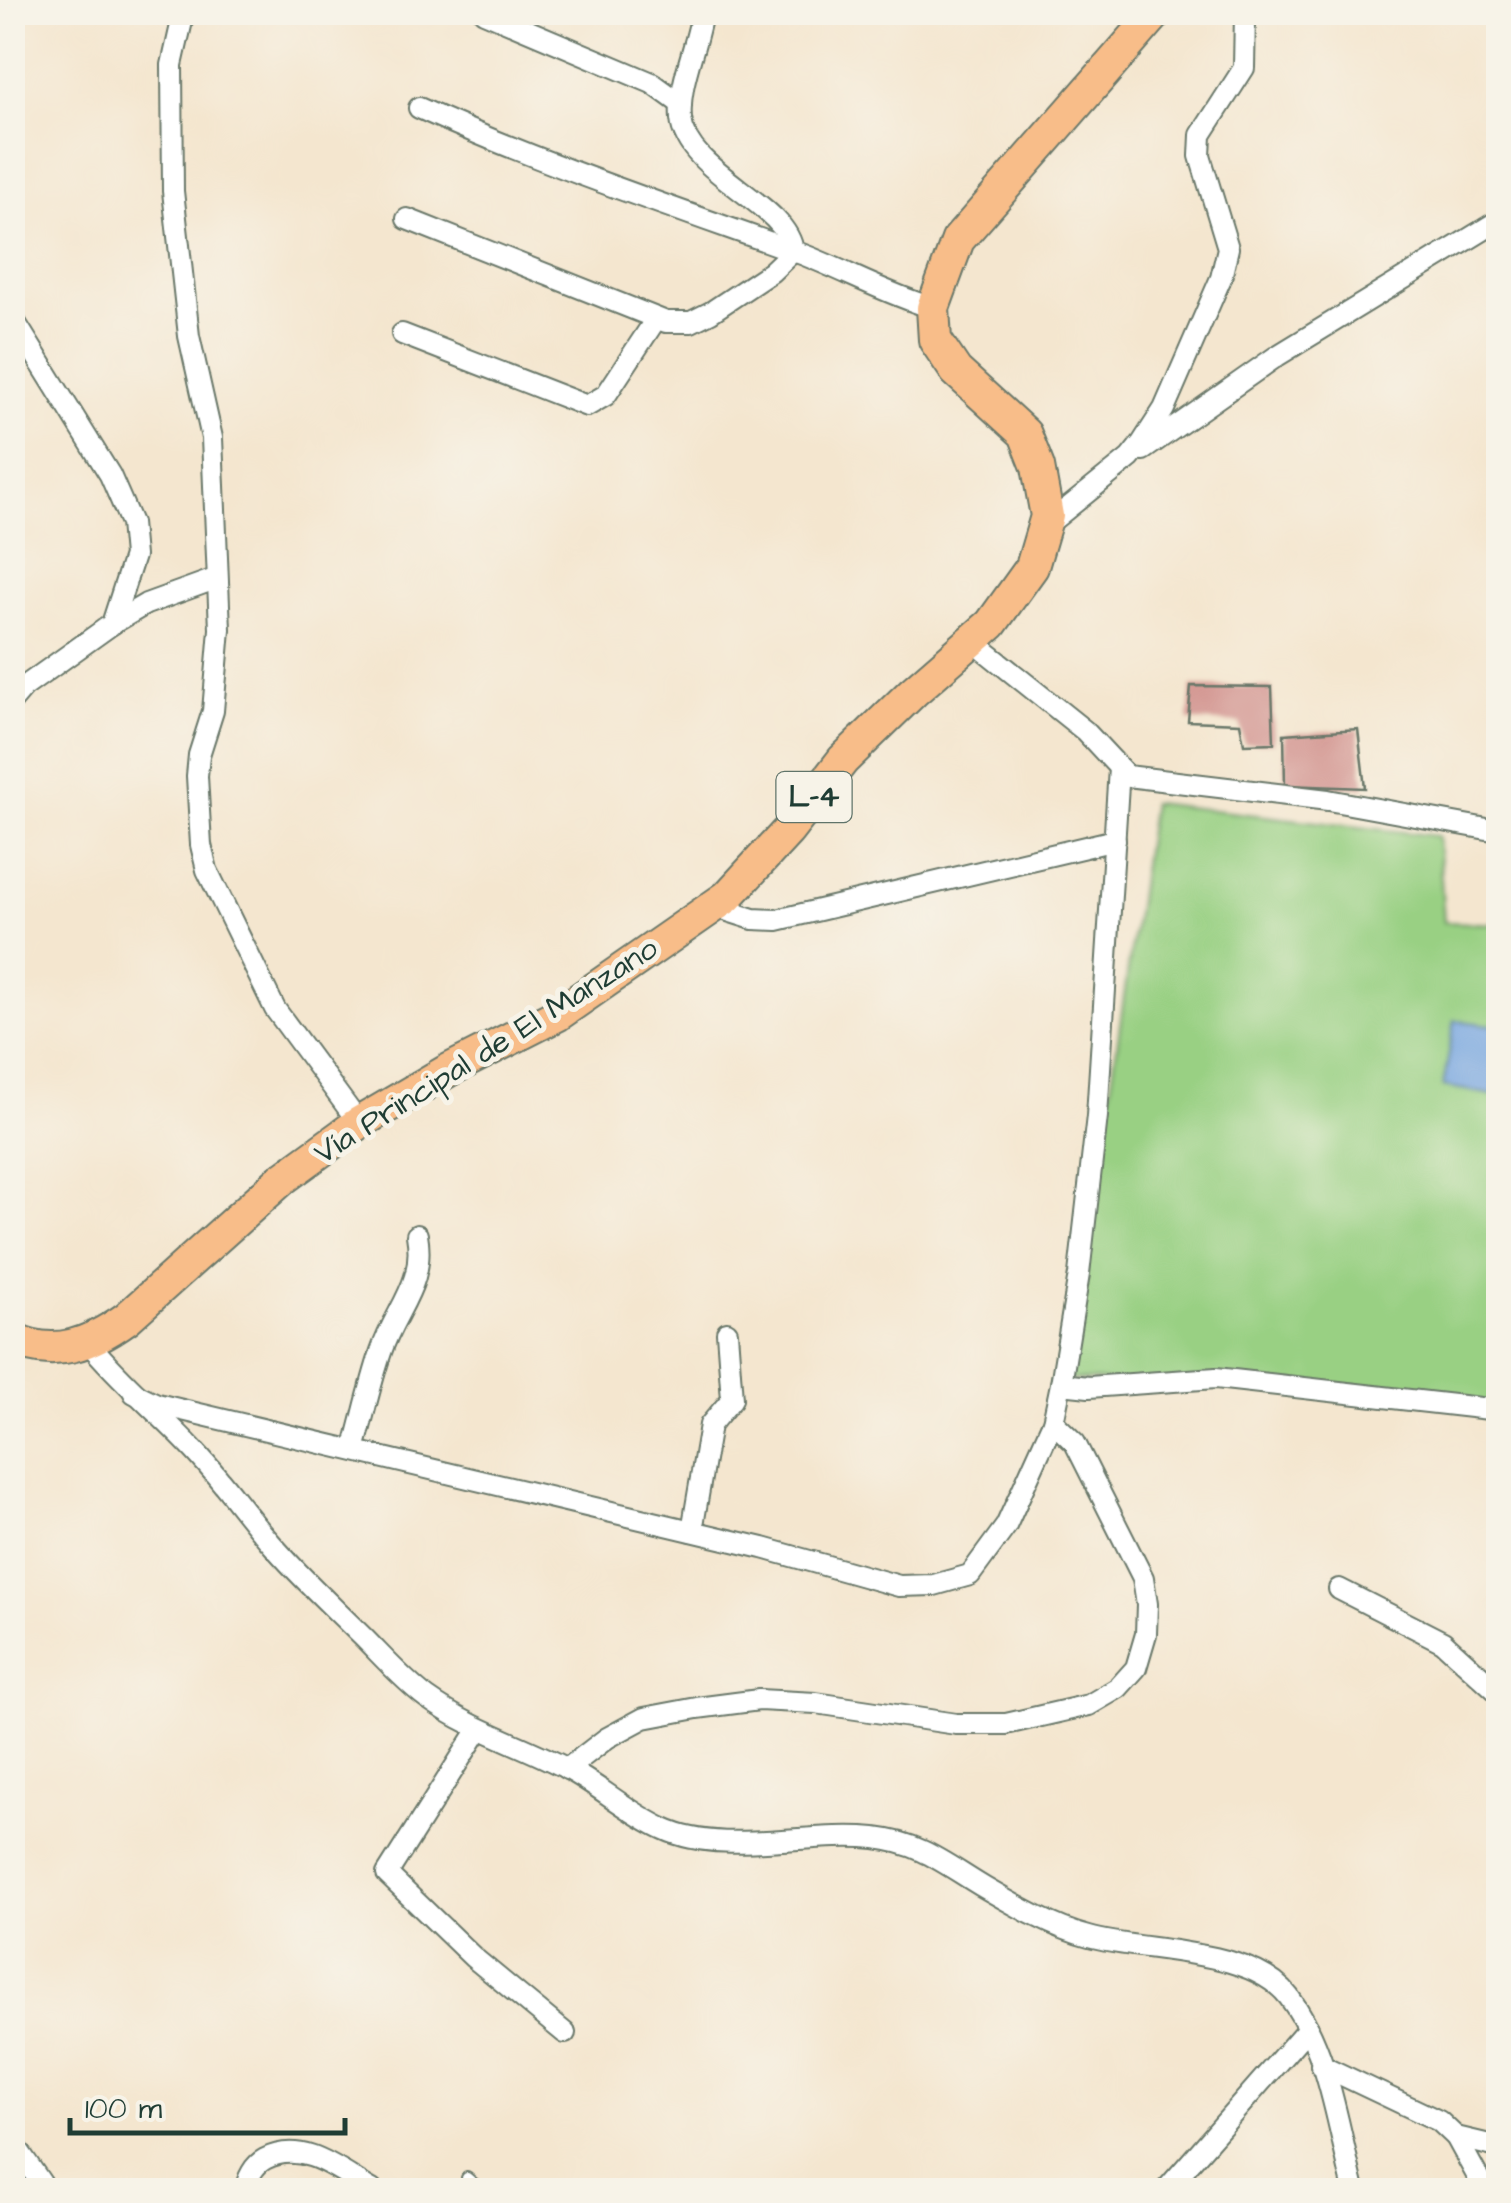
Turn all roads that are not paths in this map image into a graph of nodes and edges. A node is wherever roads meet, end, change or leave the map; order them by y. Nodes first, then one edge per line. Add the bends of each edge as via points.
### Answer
1 (184, 12) edge
2 (484, 12) edge
3 (702, 12) edge
4 (1157, 12) edge
5 (1245, 12) edge
6 (681, 104) junction
7 (419, 108) dead end
8 (407, 219) dead end
9 (1498, 221) edge
10 (793, 251) junction
11 (933, 308) junction
12 (12, 317) edge
13 (656, 319) junction
14 (402, 334) dead end
15 (1130, 458) junction
16 (1044, 528) junction
17 (216, 579) junction
18 (112, 624) junction
19 (990, 624) junction
20 (12, 701) edge
21 (1119, 768) junction
22 (1498, 831) edge
23 (1115, 840) junction
24 (727, 897) junction
25 (359, 1124) junction
26 (416, 1236) dead end
27 (727, 1332) dead end
28 (12, 1338) edge
29 (88, 1342) junction
30 (1061, 1384) junction
31 (134, 1393) junction
32 (1498, 1410) edge
33 (1053, 1422) junction
34 (354, 1450) junction
35 (692, 1531) junction
36 (1339, 1589) dead end
37 (1498, 1692) edge
38 (478, 1728) junction
39 (567, 1769) junction
40 (1308, 2028) junction
41 (564, 2033) dead end
42 (1321, 2064) junction
43 (1456, 2138) junction
44 (12, 2141) edge
45 (1498, 2147) edge
46 (467, 2178) dead end
47 (46, 2190) edge
48 (246, 2190) edge
49 (372, 2190) edge
50 (481, 2190) edge
51 (1166, 2190) edge
52 (1354, 2190) edge
53 (1485, 2190) edge

1 - 17 street via 172,65 173,191 189,336 213,451
2 - 6 street via 652,83
3 - 6 street
4 - 11 main road via 958,240
5 - 15 street via 1244,68 1202,135 1200,156 1228,248 1164,409
6 - 10 street via 690,145 780,226
7 - 10 street
8 - 13 street
9 - 15 street via 1276,356
10 - 11 street
10 - 13 street via 701,317 676,324
11 - 16 main road, Vía Principal de El Manzano / L-4 via 935,340 956,371 1025,434 1038,467
12 - 18 street via 110,475 131,523 134,556
13 - 14 street via 606,395 587,406
15 - 16 street
16 - 19 main road, Vía Principal de El Manzano / L-4 via 1032,567
17 - 18 street
17 - 25 street via 220,654 214,711 196,776 200,845 275,1009
18 - 20 street
19 - 21 street via 978,636 985,651 1085,731
19 - 24 main road, Vía Principal de El Manzano / L-4 via 843,760
21 - 22 street via 1148,780 1328,800
21 - 23 street
23 - 24 street via 777,920 728,911
23 - 30 street via 1097,1116
24 - 25 main road, Vía Principal de El Manzano / L-4 via 557,1015
25 - 29 main road, Vía Principal de El Manzano / L-4 via 282,1180 127,1318
26 - 34 street via 416,1278 382,1349
27 - 35 street via 732,1399 710,1425
28 - 29 main road, Vía Principal de El Manzano / L-4 via 68,1349
29 - 31 street
30 - 32 street via 1216,1378
30 - 33 street
31 - 34 street
31 - 38 street via 191,1446 272,1545 394,1670
33 - 35 street via 1006,1526 970,1574 934,1585 899,1586
33 - 39 street via 1075,1442 1143,1578 1146,1634 1136,1668 1118,1688 1089,1704 1006,1724 758,1700 696,1708 644,1718
34 - 35 street
36 - 37 street via 1444,1642
38 - 39 street
38 - 41 street via 387,1874
39 - 40 street via 686,1839 841,1836 918,1847 1086,1937 1258,1972 1287,1994
40 - 42 street
40 - 51 street
42 - 43 street via 1439,2121
42 - 52 street
43 - 45 street
43 - 53 street
44 - 47 street
46 - 50 lane
48 - 49 street via 257,2163 282,2150 312,2156

